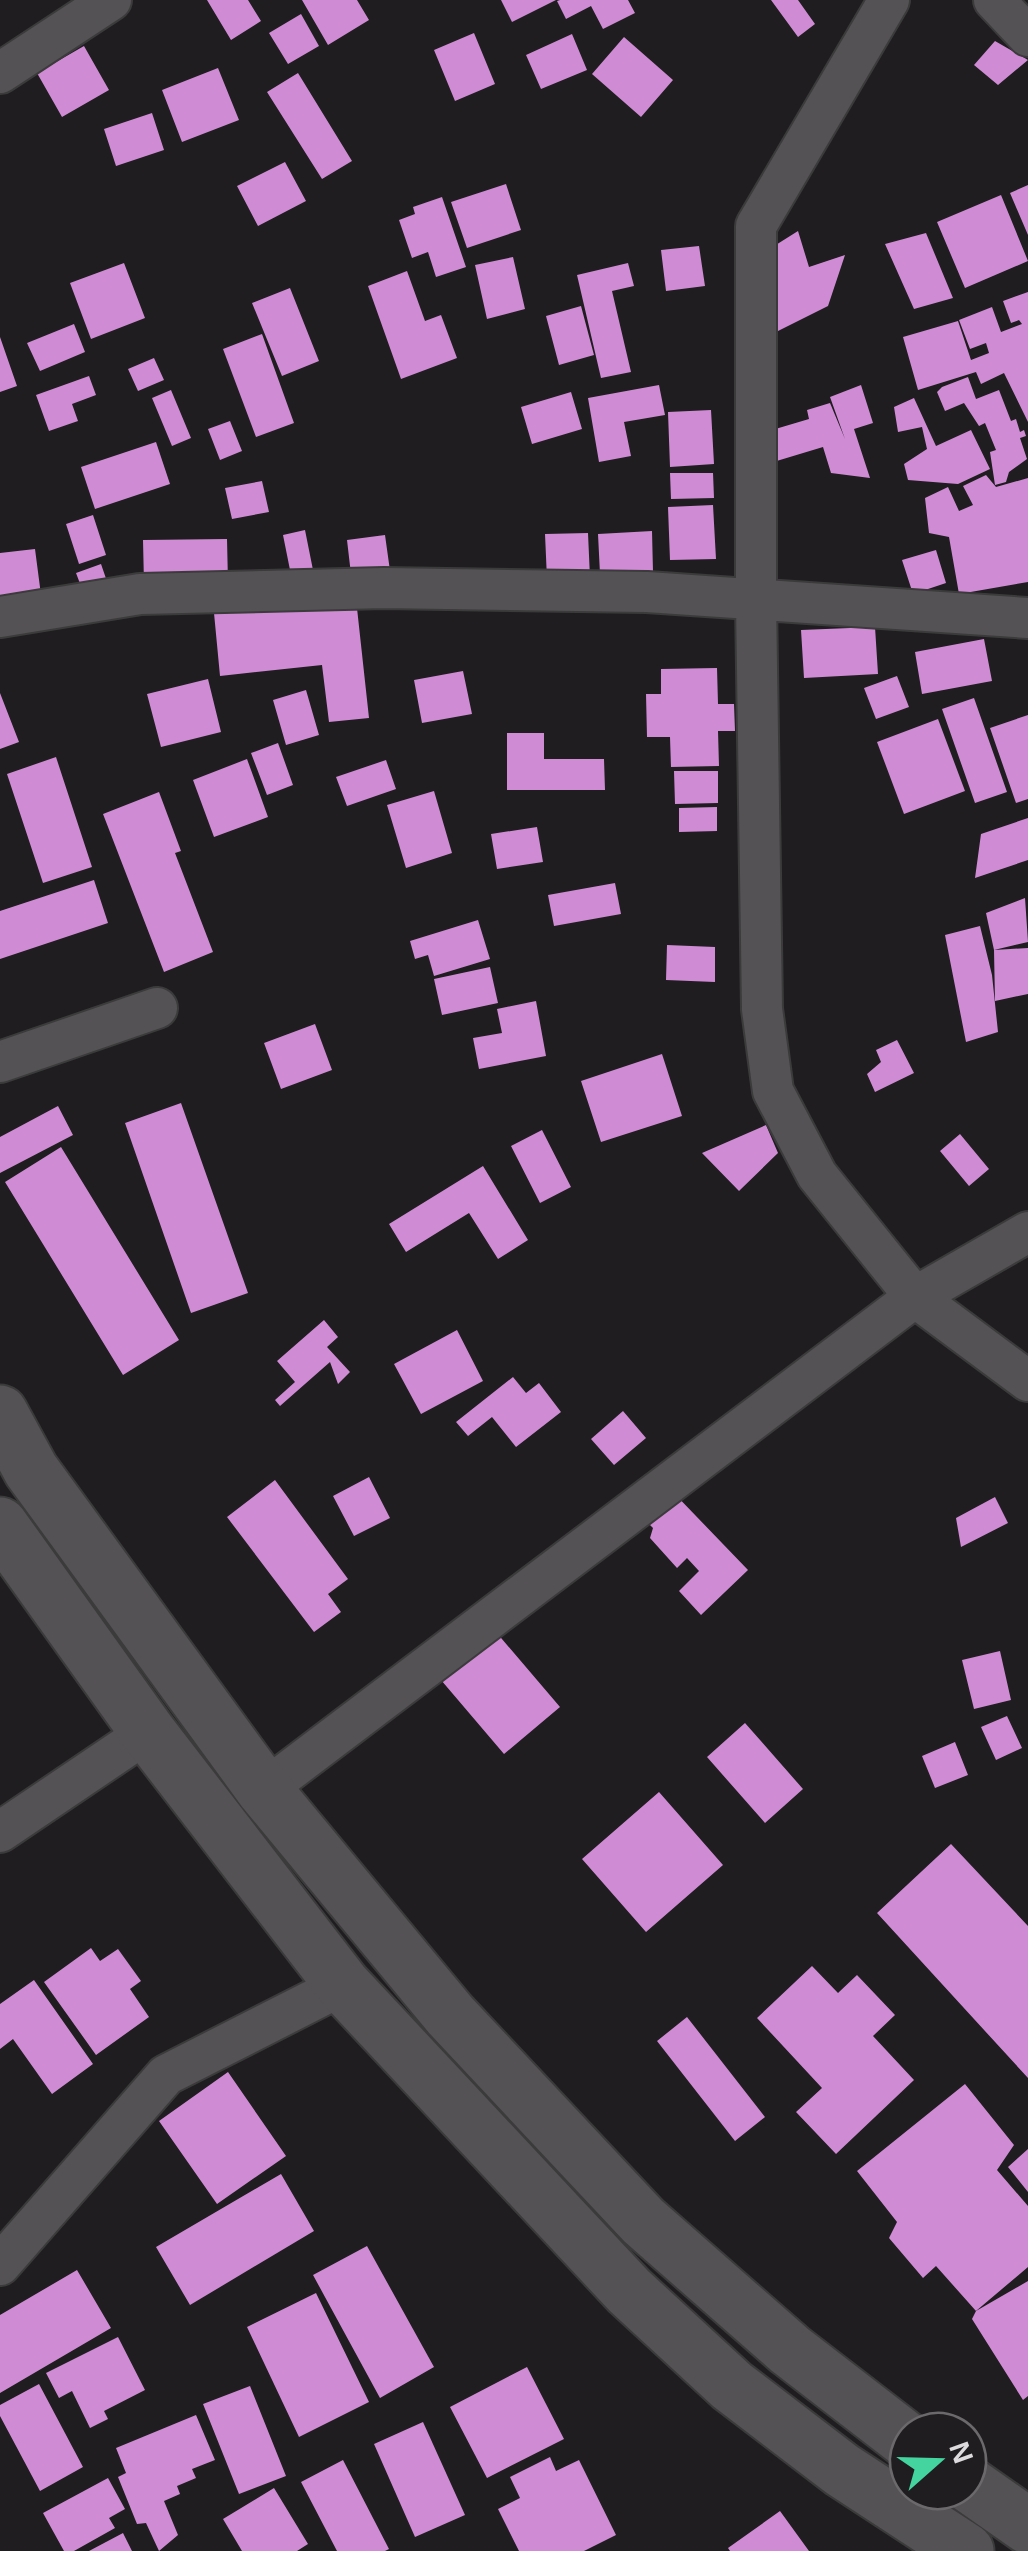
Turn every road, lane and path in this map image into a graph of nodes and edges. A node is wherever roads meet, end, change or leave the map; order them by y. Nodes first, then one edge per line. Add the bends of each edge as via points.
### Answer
1 (112, 0) edge
2 (889, 0) edge
3 (994, 0) edge
4 (1028, 36) edge
5 (0, 73) edge
6 (756, 600) junction
7 (0, 617) edge
8 (1028, 618) edge
9 (157, 1008) dead end
10 (0, 1062) edge
11 (1028, 1232) edge
12 (915, 1298) junction
13 (1028, 1381) edge
14 (0, 1412) edge
15 (0, 1525) edge
16 (148, 1732) junction
17 (264, 1790) junction
18 (0, 1832) edge
19 (344, 1985) junction
20 (0, 2265) edge
21 (888, 2426) edge
22 (988, 2498) edge
23 (1028, 2526) edge
24 (966, 2551) edge

1 - 5 street
2 - 6 street via 756,226
3 - 4 street
6 - 7 street via 384,588 140,594
6 - 8 street
6 - 12 street via 762,1009 772,1090 818,1175
9 - 10 street
11 - 12 street
12 - 13 street
12 - 17 street
14 - 17 main road via 31,1470
15 - 16 main road
16 - 18 street
16 - 19 main road
17 - 21 main road via 450,2015 643,2221
19 - 20 street via 166,2075
19 - 24 main road via 628,2291 732,2386 842,2470
22 - 23 main road

